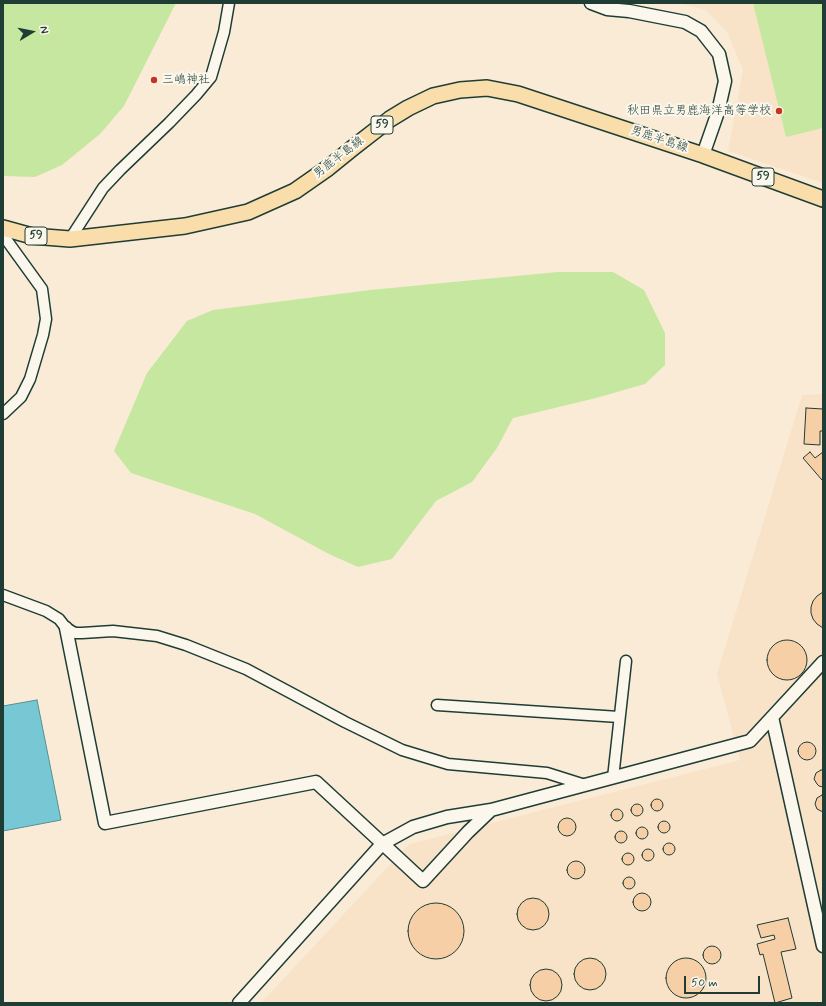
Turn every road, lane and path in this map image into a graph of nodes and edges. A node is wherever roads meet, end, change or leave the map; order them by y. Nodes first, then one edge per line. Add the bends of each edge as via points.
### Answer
1 (229, 3) edge
2 (591, 3) edge
3 (704, 155) junction
4 (823, 199) edge
5 (3, 228) edge
6 (3, 235) edge
7 (70, 239) junction
8 (3, 414) edge
9 (3, 595) edge
10 (66, 628) junction
11 (626, 661) dead end
12 (823, 662) edge
13 (437, 705) dead end
14 (619, 717) junction
15 (772, 717) junction
16 (613, 778) junction
17 (585, 785) junction
18 (491, 810) junction
19 (382, 844) junction
20 (823, 946) edge
21 (240, 1003) edge

1 - 7 street via 211,77 169,123 102,188
2 - 3 street via 607,9 685,22 701,31 719,54 726,81
3 - 4 main road, 男鹿半島線 / 59
3 - 7 main road, 男鹿半島線 / 59 via 518,94 487,88 460,90 433,96 408,108 295,191 248,212 185,226
5 - 7 main road, 男鹿半島線 / 59 via 32,236
6 - 8 street via 42,289 46,319 30,379 21,397
9 - 10 street via 46,611 59,619
10 - 17 street via 82,634 113,631 157,636 186,645 246,669 402,750 448,764 547,773
10 - 19 street via 105,823 316,782
11 - 14 street
12 - 15 street
13 - 14 street
14 - 16 street
15 - 16 street via 750,741
15 - 20 street
16 - 17 street
17 - 18 street
18 - 19 street via 448,817 414,827
18 - 19 street via 423,881
19 - 21 street

